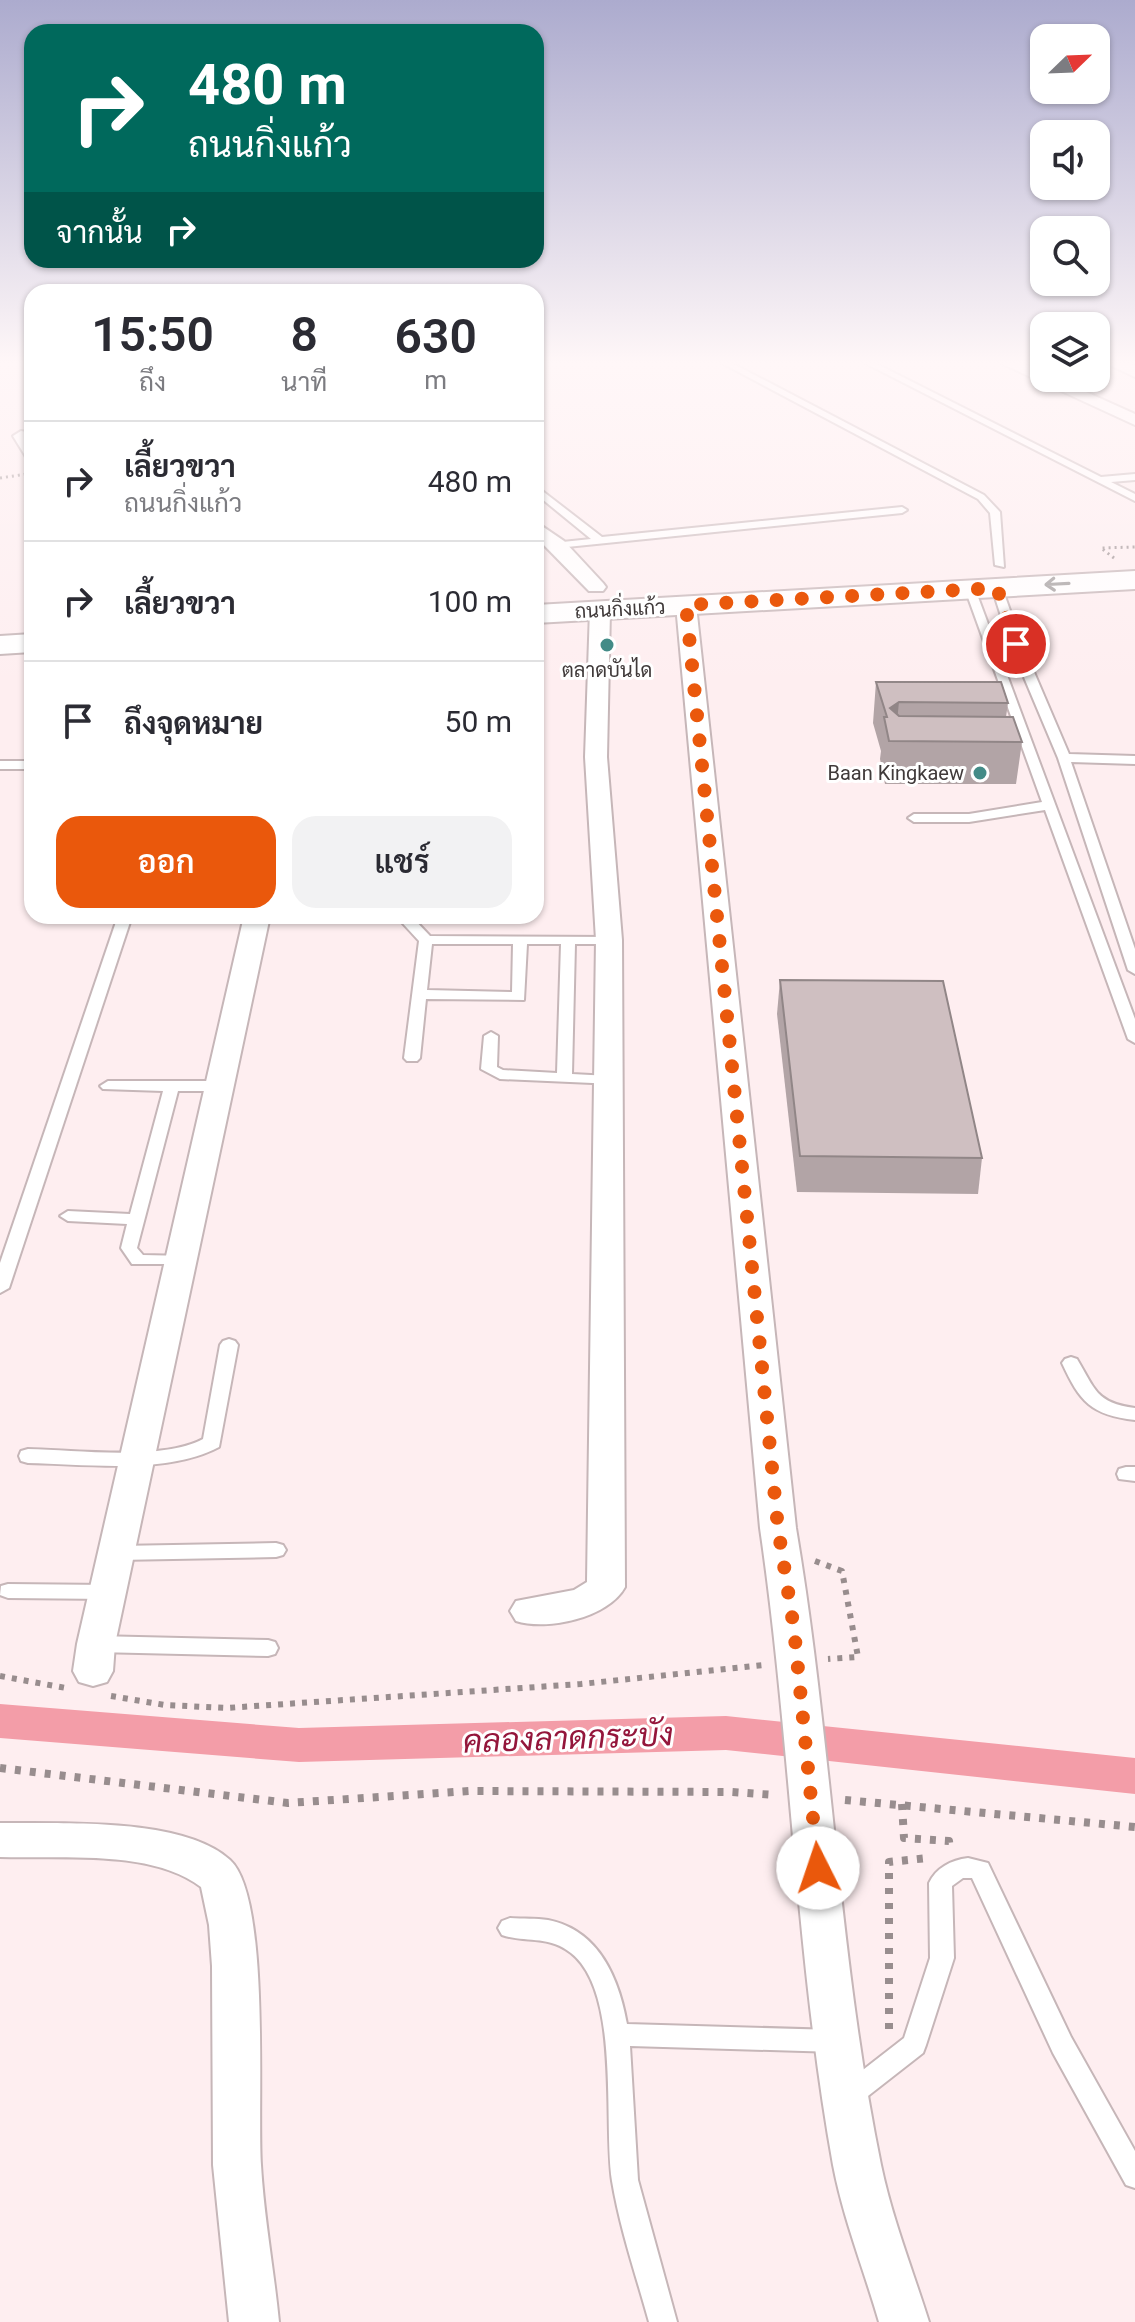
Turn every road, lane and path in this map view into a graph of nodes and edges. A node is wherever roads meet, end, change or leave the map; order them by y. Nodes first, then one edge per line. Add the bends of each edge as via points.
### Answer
1 (926, 468) edge
2 (1077, 468) edge
3 (24, 474) edge
4 (0, 478) edge
5 (1134, 478) edge
6 (1100, 480) junction
7 (544, 496) edge
8 (1135, 498) edge
9 (902, 510) dead end
10 (544, 534) edge
11 (600, 541) junction
12 (557, 545) junction
13 (1128, 554) edge
14 (989, 580) junction
15 (1135, 580) edge
16 (544, 591) edge
17 (598, 598) junction
18 (686, 605) junction
19 (544, 612) edge
20 (24, 618) edge
21 (0, 620) edge
22 (24, 644) edge
23 (0, 645) edge
24 (1015, 752) edge
25 (1030, 752) junction
26 (1064, 758) junction
27 (1135, 760) edge
28 (0, 765) edge
29 (24, 765) edge
30 (1049, 805) junction
31 (914, 818) dead end
32 (122, 924) edge
33 (255, 924) edge
34 (411, 924) edge
35 (426, 940) junction
36 (520, 940) junction
37 (568, 940) junction
38 (609, 940) junction
39 (1131, 951) edge
40 (1135, 970) edge
41 (420, 994) junction
42 (491, 1036) dead end
43 (1135, 1039) edge
44 (412, 1058) dead end
45 (564, 1078) junction
46 (610, 1081) junction
47 (108, 1086) dead end
48 (172, 1086) junction
49 (219, 1086) junction
50 (68, 1216) dead end
51 (137, 1219) junction
52 (181, 1260) junction
53 (0, 1288) edge
54 (229, 1345) dead end
55 (1071, 1363) dead end
56 (1135, 1414) edge
57 (28, 1456) dead end
58 (138, 1457) junction
59 (781, 1549) junction
60 (276, 1550) dead end
61 (118, 1553) junction
62 (8, 1591) dead end
63 (109, 1592) junction
64 (529, 1611) dead end
65 (804, 1645) junction
66 (268, 1648) dead end
67 (770, 1664) dead end
68 (92, 1675) junction
69 (0, 1676) edge
70 (0, 1768) edge
71 (778, 1795) dead end
72 (840, 1800) dead end
73 (902, 1804) junction
74 (1135, 1827) edge
75 (0, 1840) edge
76 (950, 1856) dead end
77 (935, 1858) dead end
78 (510, 1928) dead end
79 (618, 2035) junction
80 (836, 2041) junction
81 (846, 2098) junction
82 (1135, 2176) edge
83 (254, 2322) edge
84 (663, 2322) edge
85 (904, 2322) edge

1 - 14 lane via 981,497 995,512
2 - 6 lane
3 - 4 path
5 - 6 lane
6 - 8 lane
7 - 11 lane
9 - 11 lane
10 - 12 street
11 - 12 lane
12 - 17 street
13 - 13 path via 1101,548
13 - 14 main road, ถนนกิ่งแก้ว
15 -> 14 main road, ถนนกิ่งแก้ว
14 - 17 main road, ถนนกิ่งแก้ว
14 - 18 main road, ถนนกิ่งแก้ว
14 - 25 lane
14 - 26 lane
16 - 17 main road, ถนนกิ่งแก้ว
17 - 18 main road, ถนนกิ่งแก้ว
17 - 19 main road, ถนนกิ่งแก้ว
17 - 38 street via 596,757
18 - 59 street
20 - 21 main road
22 - 23 main road
24 - 25 lane
25 - 30 lane
26 - 27 lane
26 - 39 lane
28 - 29 lane
30 - 31 lane via 978,818
30 - 43 lane
32 - 53 lane
33 - 49 street
34 - 35 lane
35 - 36 lane
35 - 41 lane
36 - 37 lane
36 - 41 lane via 519,997
37 - 38 lane
37 - 45 lane
38 - 46 street
39 - 40 lane
41 - 44 lane
42 - 45 lane via 489,1069
45 - 46 lane
46 - 64 street via 606,1587 597,1597
47 - 48 lane
48 - 49 lane
48 - 51 lane
49 - 52 street
50 - 51 lane
51 - 52 lane via 132,1255 138,1260
52 - 58 street
54 - 58 lane via 212,1442 190,1454
55 - 56 lane via 1088,1399 1104,1409
57 - 58 lane
58 - 61 street
59 - 65 street
59 - 65 path via 842,1571 858,1657
60 - 61 lane
61 - 63 street
62 - 63 lane
63 - 68 street
65 - 80 street via 822,1927
66 - 68 lane
67 - 68 path via 581,1684 226,1708 165,1705
68 - 69 path
70 - 71 path via 288,1803 469,1791
72 - 73 path
73 - 74 path
73 - 76 path via 904,1838 949,1841
75 - 83 street via 156,1847 193,1857 219,1876 230,1904 237,2165
77 - 80 path via 889,1862 889,2038
78 - 79 lane via 552,1931 577,1943 600,1969
79 - 80 lane
79 - 84 lane via 624,2178
80 - 81 street
81 - 82 lane via 914,2045 942,1958 940,1883 966,1866 980,1870 986,1881 1062,2045
81 - 85 street via 858,2169

